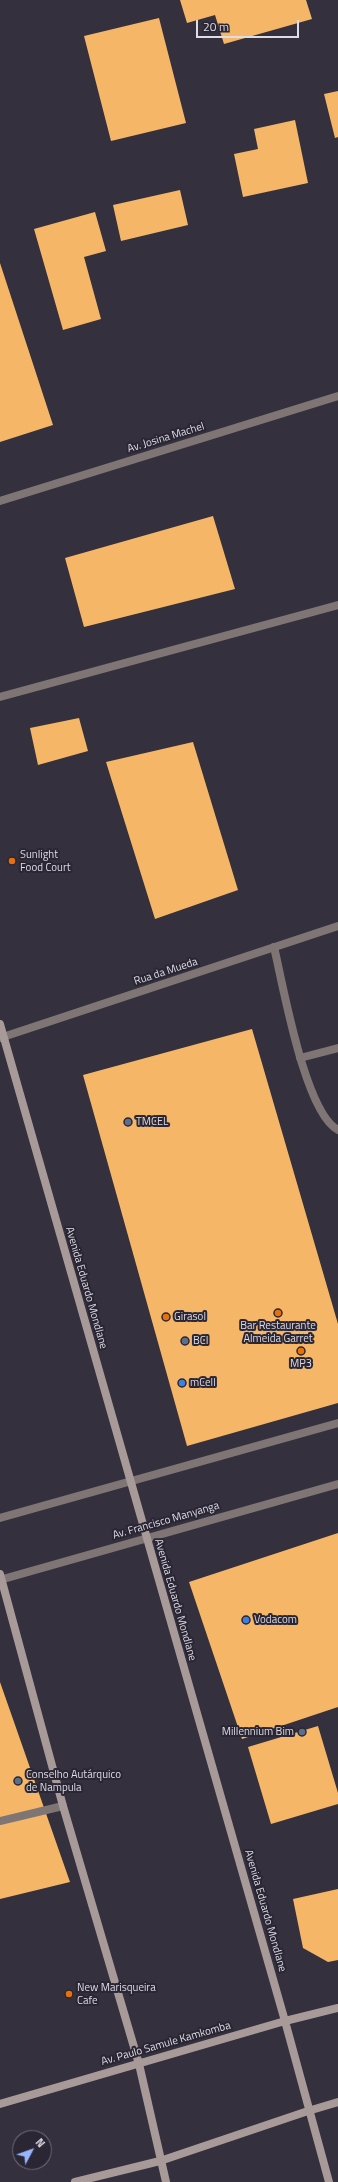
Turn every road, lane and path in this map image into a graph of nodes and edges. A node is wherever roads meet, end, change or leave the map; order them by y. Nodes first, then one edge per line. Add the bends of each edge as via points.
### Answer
1 (338, 396) edge
2 (0, 501) edge
3 (338, 605) edge
4 (0, 697) edge
5 (338, 926) edge
6 (274, 947) junction
7 (0, 1024) edge
8 (2, 1038) edge
9 (338, 1048) edge
10 (300, 1058) junction
11 (338, 1130) edge
12 (338, 1423) edge
13 (130, 1481) junction
14 (338, 1484) edge
15 (0, 1518) edge
16 (145, 1538) junction
17 (0, 1578) edge
18 (62, 1806) junction
19 (0, 1821) edge
20 (338, 2008) edge
21 (285, 2021) junction
22 (139, 2064) junction
23 (338, 2102) edge
24 (0, 2104) edge
25 (308, 2111) junction
26 (160, 2161) junction
27 (75, 2182) edge
28 (166, 2182) edge
29 (329, 2182) edge

1 - 2 street, Av. Josina Machel
3 - 4 street
5 - 6 street, Rua da Mueda
6 - 8 street, Rua da Mueda
6 - 10 street
7 - 8 main road, Avenida Eduardo Mondlane
8 - 13 main road, Avenida Eduardo Mondlane
9 - 10 street
10 - 11 street via 318,1107
12 - 13 street
13 - 15 street
13 - 16 main road, Avenida Eduardo Mondlane
14 - 16 street, Av. Francisco Manyanga
16 - 17 street, Av. Francisco Manyanga
16 - 21 main road, Avenida Eduardo Mondlane
17 - 18 main road
18 - 19 street
18 - 22 main road
20 - 21 main road, Av. Paulo Samule Kamkomba
21 - 22 main road, Av. Paulo Samule Kamkomba
21 - 25 main road, Avenida Eduardo Mondlane
22 - 24 main road, Av. Paulo Samule Kamkomba
22 - 26 main road
23 - 25 main road
25 - 26 main road
25 - 29 main road, Avenida Eduardo Mondlane
26 - 27 main road
26 - 28 main road

